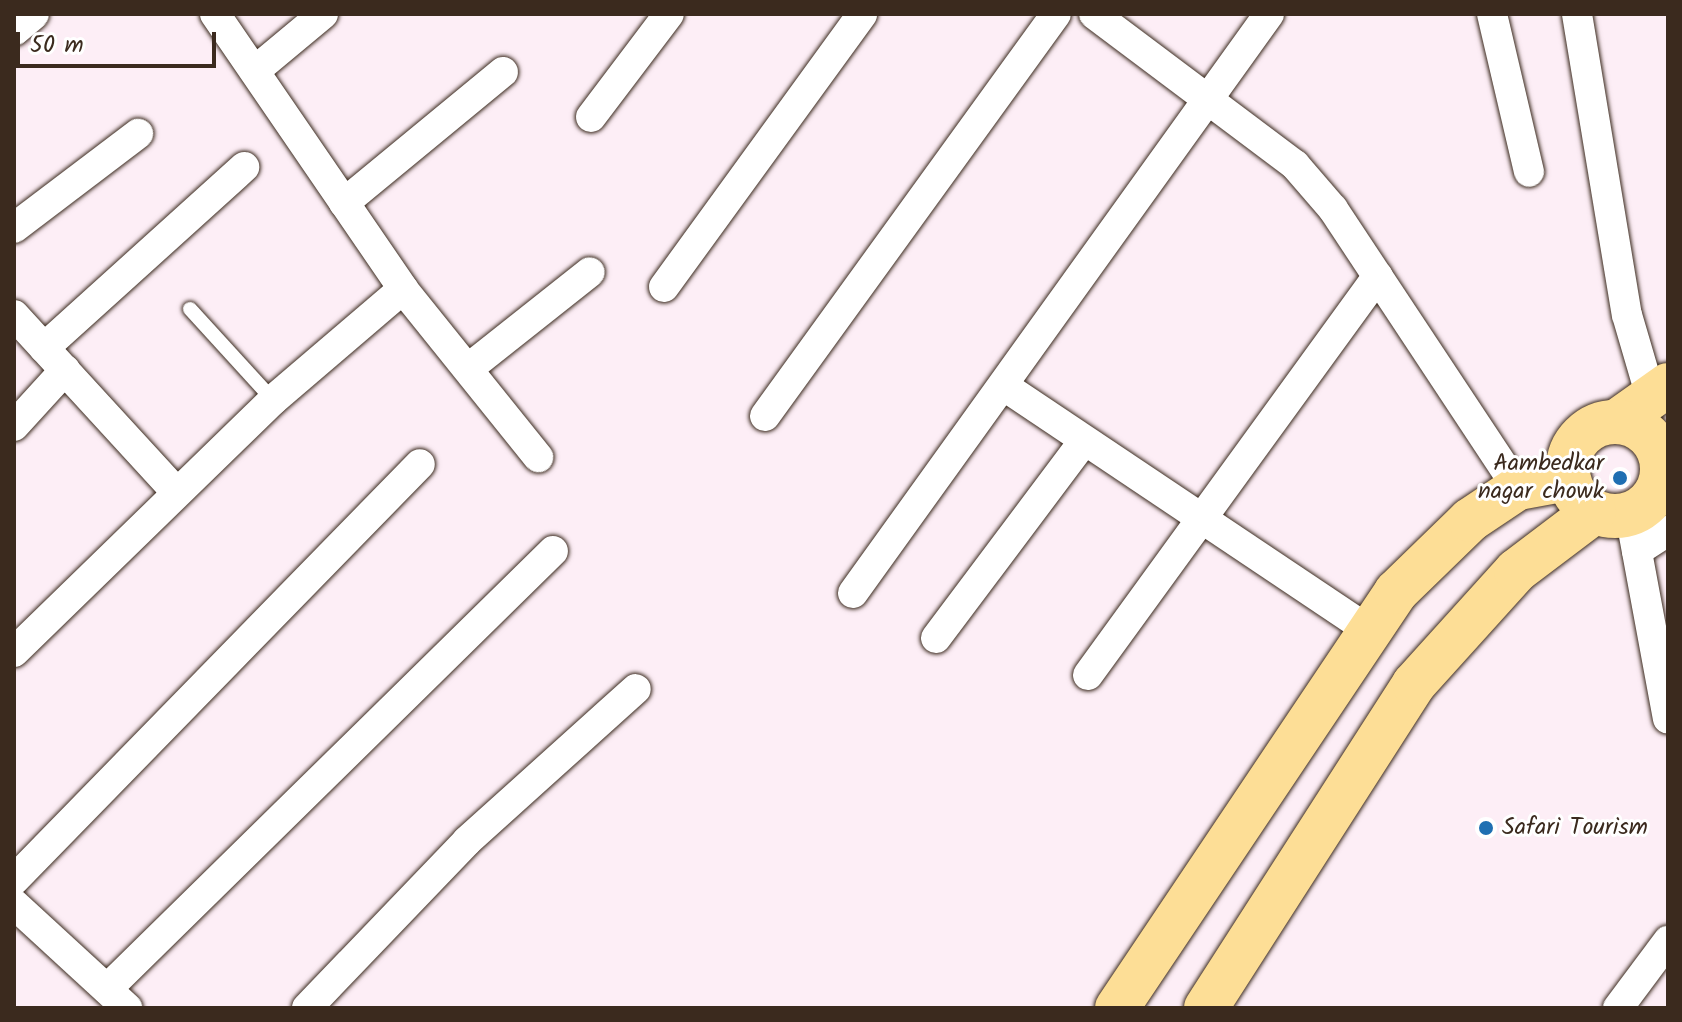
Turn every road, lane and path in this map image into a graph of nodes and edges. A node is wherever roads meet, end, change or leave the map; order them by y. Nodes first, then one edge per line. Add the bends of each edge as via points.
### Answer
1 (34, 14) edge
2 (215, 14) edge
3 (323, 14) edge
4 (669, 14) edge
5 (862, 14) edge
6 (1056, 14) edge
7 (1094, 14) edge
8 (1269, 14) edge
9 (1492, 14) edge
10 (1577, 14) edge
11 (14, 31) edge
12 (257, 69) junction
13 (503, 72) dead end
14 (1210, 97) junction
15 (591, 117) dead end
16 (138, 134) dead end
17 (244, 167) dead end
18 (1529, 172) dead end
19 (344, 203) junction
20 (14, 228) edge
21 (590, 272) dead end
22 (1378, 276) junction
23 (664, 287) dead end
24 (403, 289) junction
25 (190, 309) dead end
26 (14, 315) edge
27 (44, 348) junction
28 (469, 368) junction
29 (65, 370) junction
30 (1004, 386) junction
31 (1660, 391) edge
32 (273, 400) junction
33 (765, 416) dead end
34 (1616, 422) junction
35 (14, 426) edge
36 (1083, 442) junction
37 (538, 457) dead end
38 (1665, 460) edge
39 (420, 464) dead end
40 (1518, 488) junction
41 (175, 491) junction
42 (1619, 517) edge
43 (1198, 519) junction
44 (553, 551) dead end
45 (853, 593) dead end
46 (1367, 629) junction
47 (936, 638) dead end
48 (14, 652) edge
49 (1088, 675) dead end
50 (636, 689) dead end
51 (1668, 719) edge
52 (14, 880) edge
53 (14, 904) edge
54 (1668, 941) edge
55 (117, 998) edge
56 (307, 1008) edge
57 (1117, 1008) edge
58 (1206, 1008) edge
59 (1618, 1008) edge

1 - 11 street
2 - 12 street
3 - 12 street
4 - 15 street
5 - 23 street
6 - 33 street
7 - 14 street
8 - 14 street
9 - 18 street
10 - 31 street via 1619,277
12 - 19 street
13 - 19 street
14 - 22 street via 1295,165
14 - 30 street
16 - 20 street
17 - 27 street
19 - 24 street
21 - 28 street
22 - 40 street
22 - 43 street
24 - 28 street
24 - 32 street
25 - 32 lane
26 - 27 street
27 - 29 street
28 - 37 street
29 - 35 street
29 - 41 street
30 - 36 street
30 - 45 street
31 - 34 highway
32 - 41 street
34 - 38 highway via 1641,429
34 - 42 highway via 1579,438
36 - 43 street
36 - 47 street
38 - 42 highway via 1655,494
39 - 52 street
40 - 42 highway
40 - 46 highway via 1431,553
41 - 48 street
42 - 51 street
42 - 58 highway via 1516,571 1414,684
43 - 46 street
43 - 49 street
44 - 55 street
46 - 57 highway
50 - 56 street via 467,841
53 - 55 street
54 - 59 street

